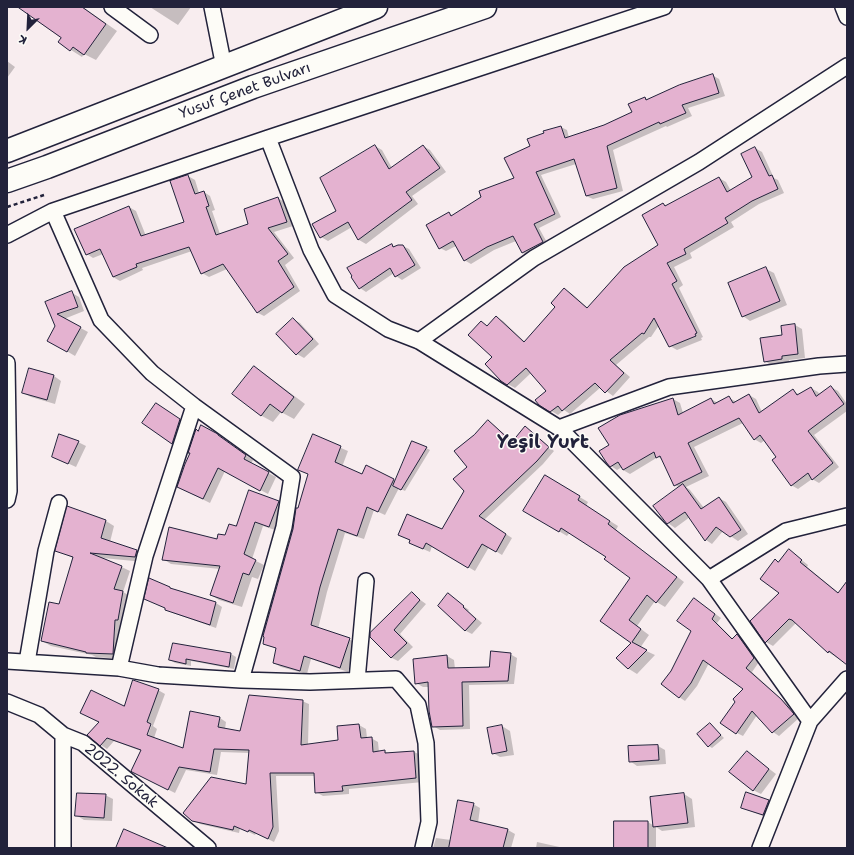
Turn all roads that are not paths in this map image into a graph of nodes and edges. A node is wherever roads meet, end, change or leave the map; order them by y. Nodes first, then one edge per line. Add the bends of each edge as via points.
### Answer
1 (112, 7) edge
2 (212, 7) edge
3 (376, 7) edge
4 (485, 7) edge
5 (664, 7) edge
6 (843, 7) edge
7 (847, 17) edge
8 (150, 35) dead end
9 (847, 66) edge
10 (224, 67) junction
11 (268, 138) junction
12 (7, 151) edge
13 (7, 181) edge
14 (53, 211) junction
15 (7, 235) edge
16 (419, 341) junction
17 (7, 363) edge
18 (847, 364) edge
19 (194, 406) junction
20 (559, 428) junction
21 (7, 500) edge
22 (59, 503) dead end
23 (847, 516) edge
24 (709, 579) junction
25 (366, 581) dead end
26 (7, 661) edge
27 (26, 662) junction
28 (119, 668) junction
29 (847, 679) edge
30 (241, 680) junction
31 (357, 680) junction
32 (7, 702) edge
33 (810, 721) junction
34 (63, 735) junction
35 (63, 848) edge
36 (208, 848) edge
37 (423, 848) edge
38 (760, 848) edge

1 - 8 street
2 - 10 street
3 - 10 highway, Yusuf Çenet Bulvarı
4 - 13 highway, Yusuf Çenet Bulvarı via 253,87
5 - 11 street
6 - 7 street
9 - 16 street via 699,162 534,258
10 - 12 highway, Yusuf Çenet Bulvarı
11 - 14 street
11 - 16 street via 311,250 336,295 388,328
14 - 15 street
14 - 19 street via 101,320 152,373
16 - 20 street
17 - 21 street
18 - 20 street via 669,387
19 - 28 street via 145,556
19 - 30 street via 292,477 284,527
20 - 24 street
22 - 27 street via 46,551
23 - 24 street via 786,531
24 - 33 street
25 - 31 street
26 - 27 street
27 - 28 street
28 - 30 street via 158,675
29 - 33 street
30 - 31 street
31 - 37 street via 396,678 418,705 426,743 429,822
32 - 34 street, 2022. Sokak via 39,715
33 - 38 street
34 - 35 street
34 - 36 street, 2022. Sokak via 83,743

